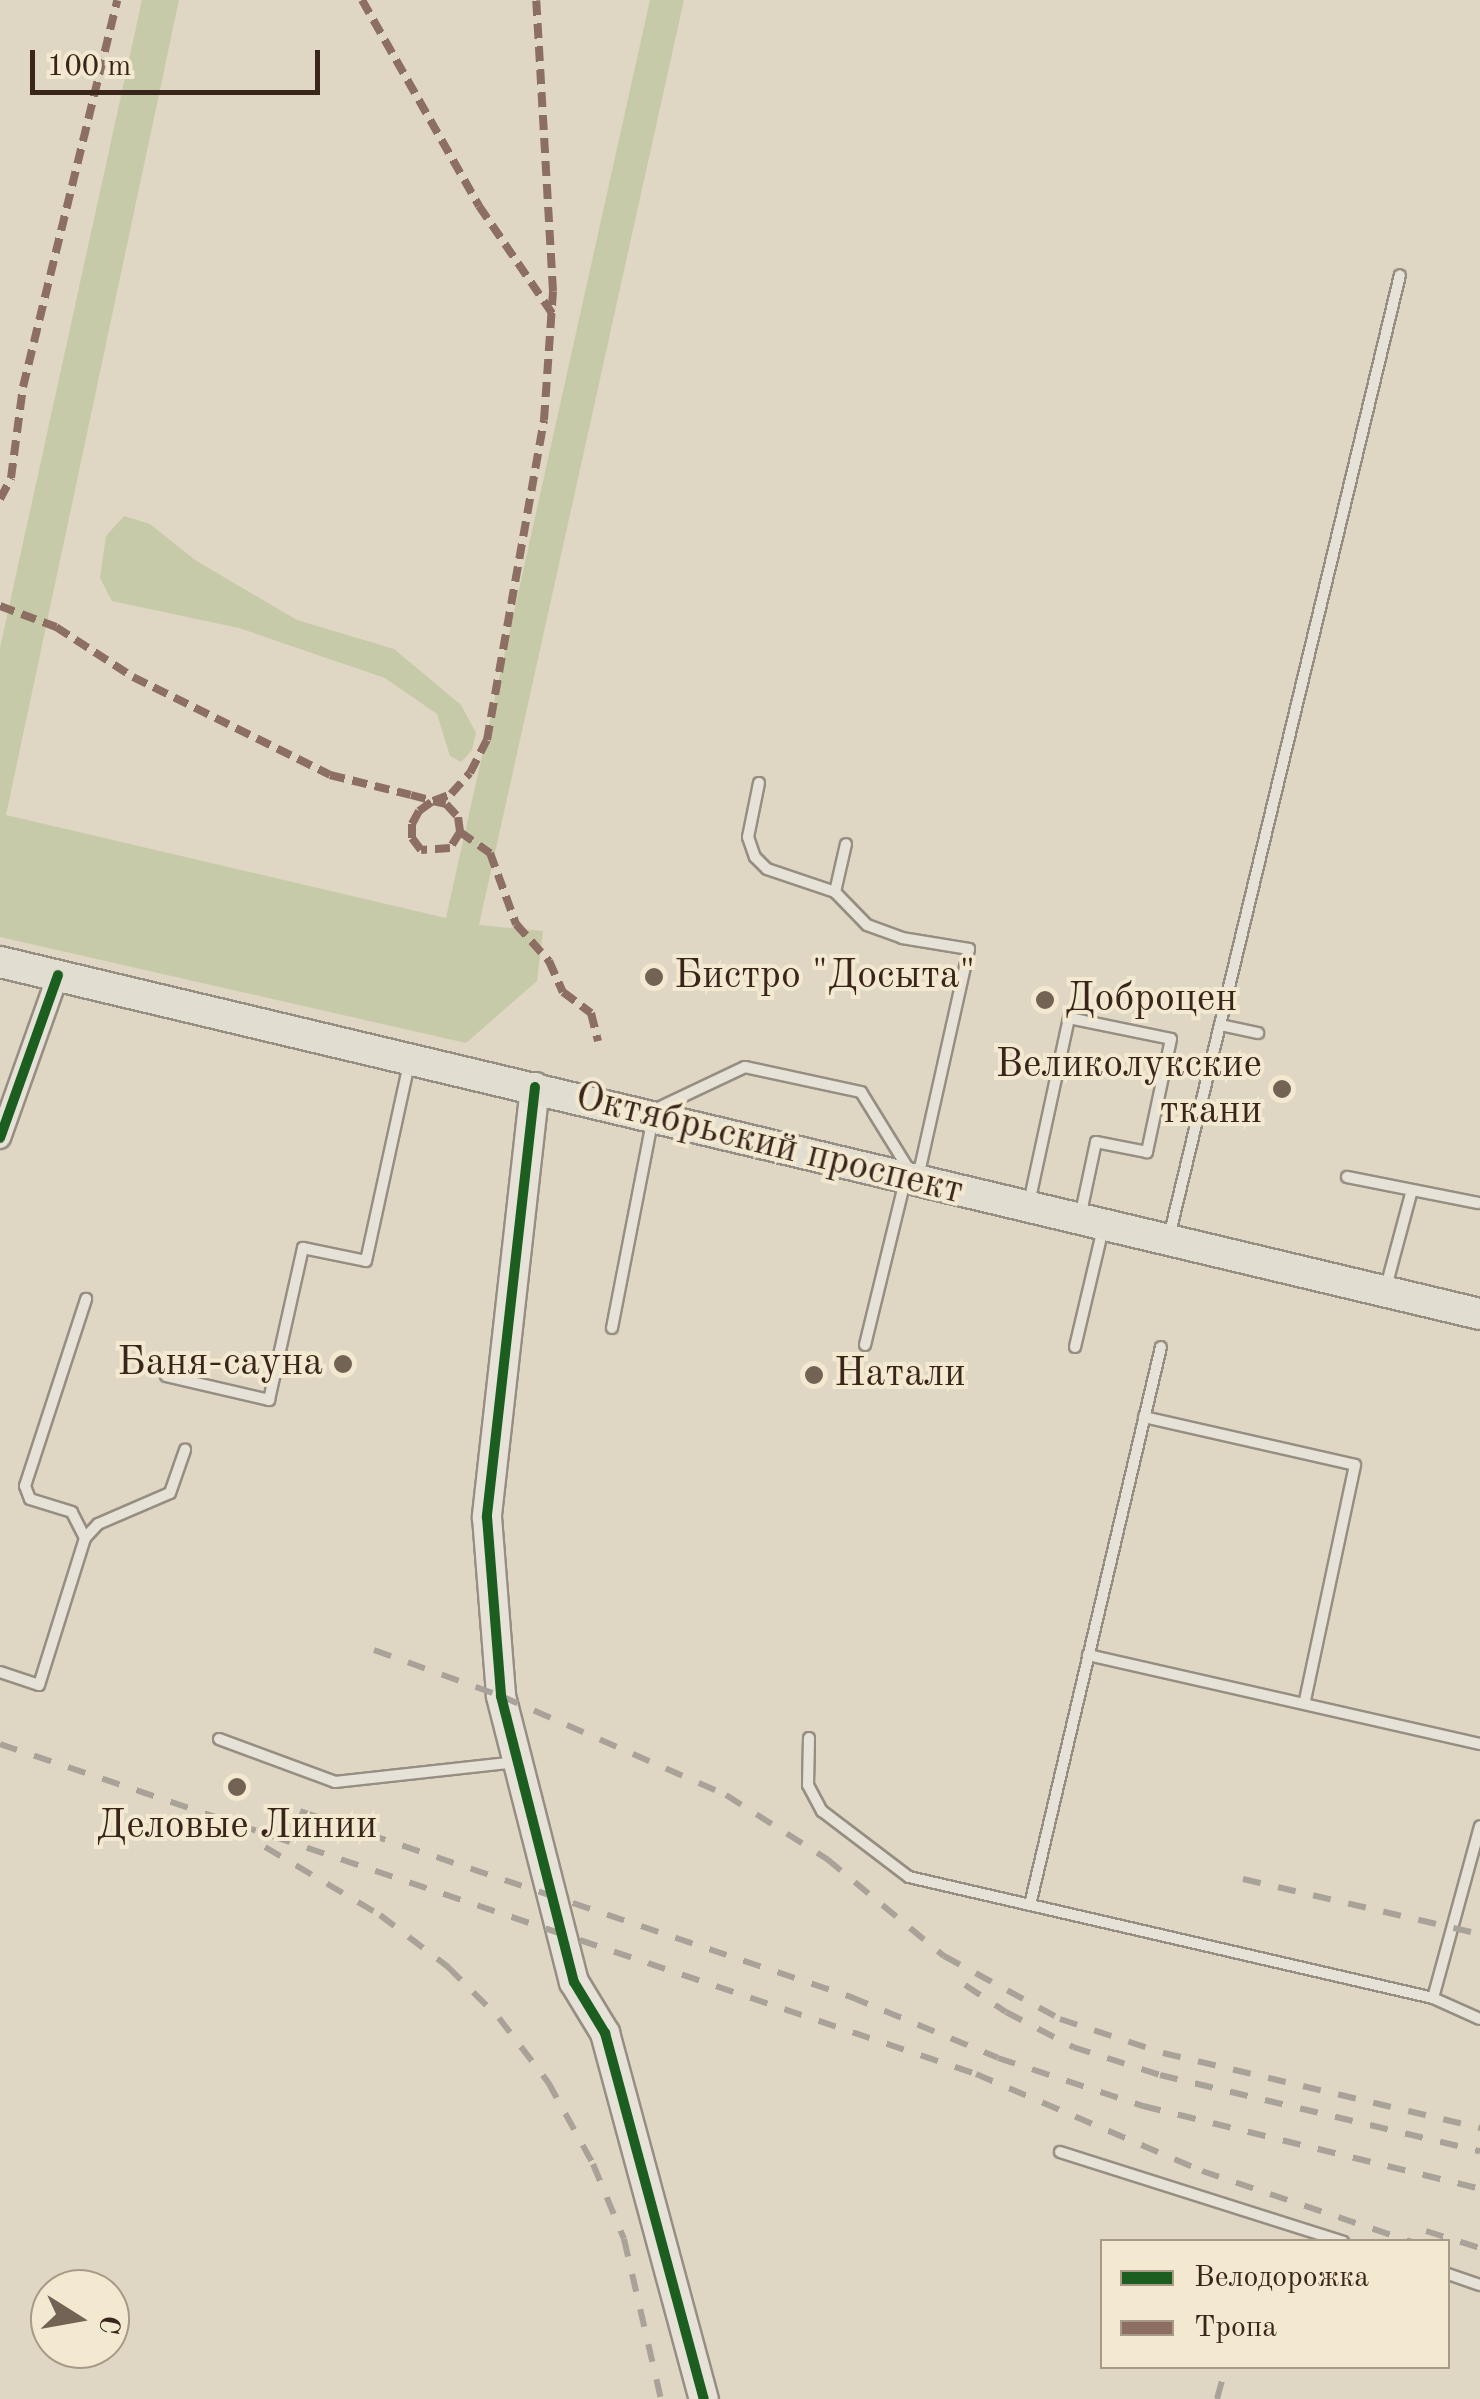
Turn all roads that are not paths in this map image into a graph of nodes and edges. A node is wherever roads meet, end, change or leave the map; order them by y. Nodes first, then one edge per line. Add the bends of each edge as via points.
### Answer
1 (1400, 276) dead end
2 (759, 783) dead end
3 (846, 844) dead end
4 (835, 892) junction
5 (0, 962) edge
6 (58, 976) junction
7 (1220, 1024) junction
8 (1258, 1033) dead end
9 (410, 1058) junction
10 (535, 1087) junction
11 (5, 1109) edge
12 (648, 1115) junction
13 (0, 1138) edge
14 (1348, 1178) dead end
15 (911, 1181) junction
16 (1412, 1190) junction
17 (1478, 1204) dead end
18 (1028, 1209) junction
19 (1091, 1225) junction
20 (1168, 1242) junction
21 (1384, 1292) junction
22 (86, 1300) dead end
23 (1480, 1314) edge
24 (612, 1328) dead end
25 (865, 1345) dead end
26 (1160, 1347) dead end
27 (1074, 1348) dead end
28 (166, 1376) dead end
29 (1144, 1417) junction
30 (185, 1450) dead end
31 (85, 1538) junction
32 (1088, 1655) junction
33 (0, 1672) edge
34 (1305, 1701) junction
35 (808, 1738) dead end
36 (219, 1739) dead end
37 (1480, 1744) edge
38 (518, 1762) junction
39 (1480, 1826) edge
40 (1030, 1905) junction
41 (1433, 1998) junction
42 (1480, 2019) edge
43 (1060, 2152) dead end
44 (1334, 2239) edge
45 (1450, 2275) edge
46 (1480, 2285) edge
47 (704, 2399) edge

1 - 7 lane
2 - 4 lane via 748,838 755,856 767,869
3 - 4 lane
4 - 15 lane via 866,926 970,950
5 - 6 main road, Октябрьский проспект
6 - 9 main road, Октябрьский проспект
6 - 11 street
7 - 8 lane
7 - 20 lane
9 - 10 main road, Октябрьский проспект
9 - 28 lane via 366,1261 303,1248 269,1400
10 - 12 main road, Октябрьский проспект
10 - 38 street via 487,1516 501,1696
11 - 13 street
12 - 15 main road, Октябрьский проспект
12 - 15 lane via 745,1067 862,1092
12 - 24 lane
14 - 16 lane
15 - 18 main road, Октябрьский проспект
15 - 25 lane
16 - 17 lane
16 - 21 lane
18 - 19 main road, Октябрьский проспект
18 - 19 lane via 1069,1018 1171,1040 1147,1152 1096,1142
19 - 20 main road, Октябрьский проспект
19 - 27 lane
20 - 21 main road, Октябрьский проспект
21 - 23 main road, Октябрьский проспект
22 - 31 lane via 25,1486 30,1499 72,1512
26 - 29 lane
29 - 32 lane
29 - 34 lane via 1355,1465
30 - 31 lane via 170,1492 98,1524
31 - 33 lane via 39,1685
32 - 34 lane
32 - 40 lane
34 - 37 lane
35 - 40 lane via 808,1785 822,1811 909,1877
36 - 38 lane via 335,1782
38 - 47 street via 574,1982 605,2033
39 - 41 lane
40 - 41 lane
41 - 42 lane
43 - 44 lane
45 - 46 lane

